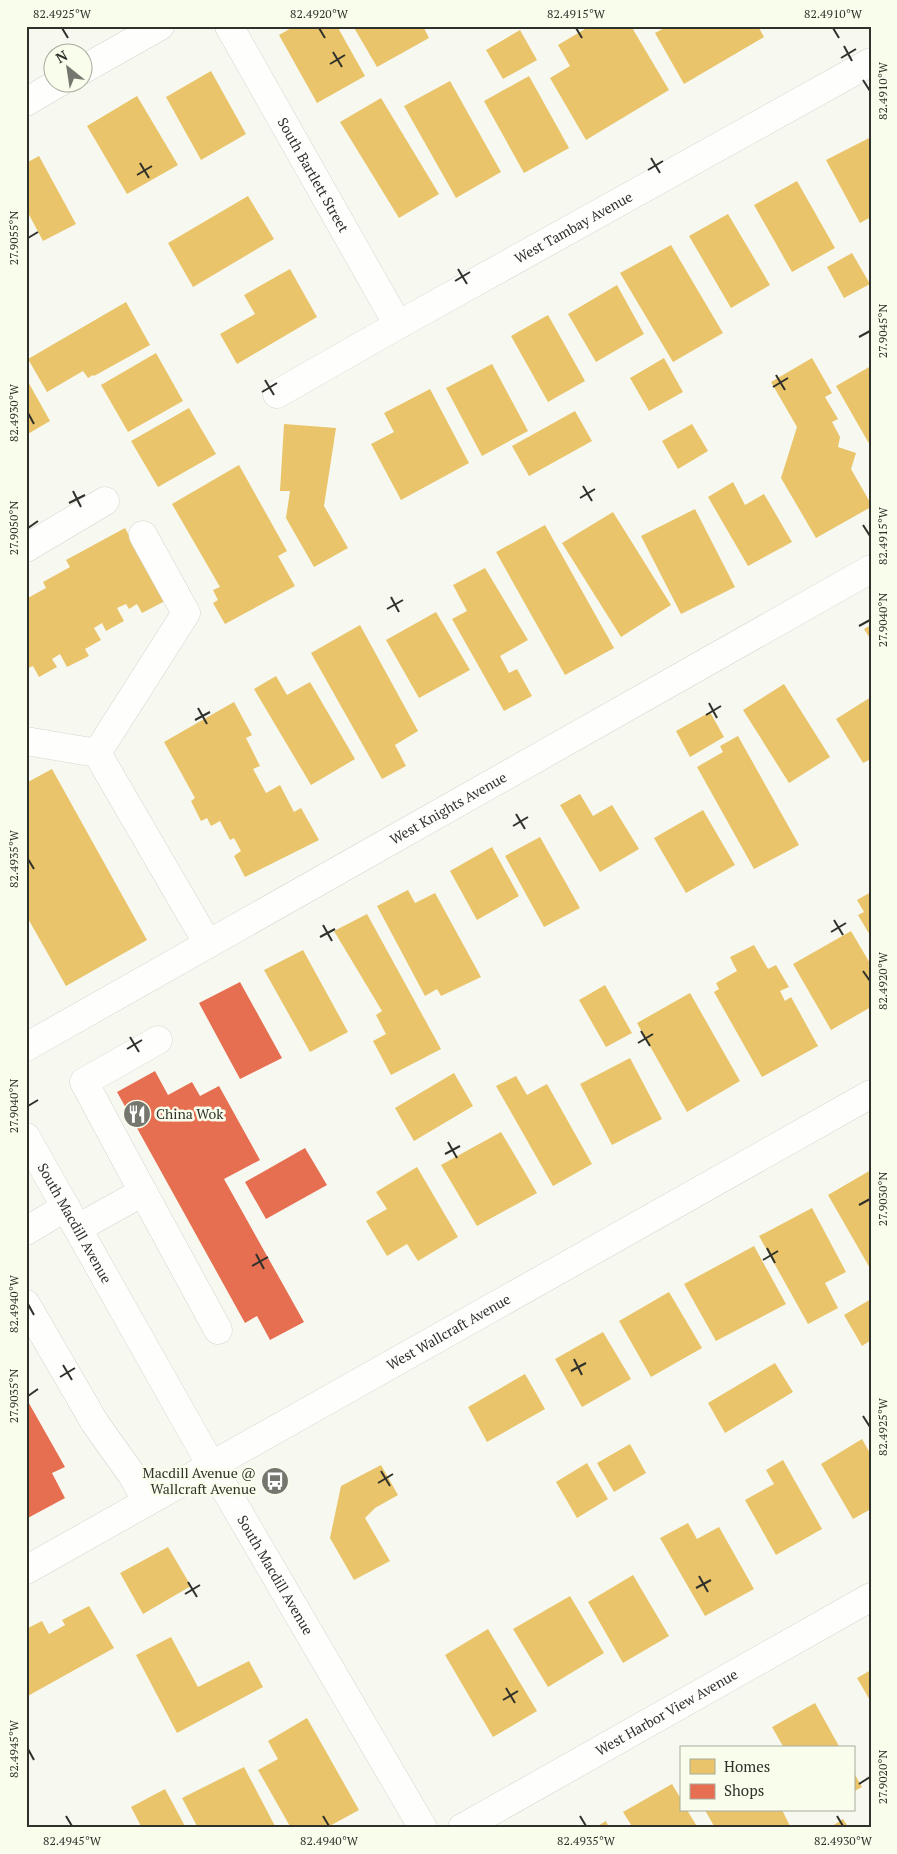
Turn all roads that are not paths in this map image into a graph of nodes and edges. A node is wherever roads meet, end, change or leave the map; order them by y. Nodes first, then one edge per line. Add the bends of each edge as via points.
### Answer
1 (160, 26) edge
2 (229, 26) edge
3 (871, 62) edge
4 (92, 64) edge
5 (43, 92) edge
6 (26, 102) edge
7 (398, 324) junction
8 (277, 394) dead end
9 (105, 501) dead end
10 (143, 535) dead end
11 (26, 548) edge
12 (871, 569) edge
13 (26, 741) edge
14 (97, 754) junction
15 (208, 944) junction
16 (158, 1040) dead end
17 (26, 1047) edge
18 (871, 1094) edge
19 (26, 1137) edge
20 (143, 1192) junction
21 (72, 1218) junction
22 (26, 1230) edge
23 (26, 1304) edge
24 (218, 1330) dead end
25 (211, 1465) junction
26 (147, 1502) junction
27 (26, 1570) edge
28 (871, 1597) edge
29 (423, 1828) edge
30 (462, 1828) edge

1 - 4 street
2 - 7 street, South Bartlett Street
3 - 7 street, West Tambay Avenue
5 - 6 street
7 - 8 street, West Tambay Avenue
9 - 11 street
10 - 14 street via 186,613
12 - 15 street, West Knights Avenue
13 - 14 street
14 - 15 street
15 - 17 street, West Knights Avenue
16 - 20 street via 84,1082
18 - 25 street, West Wallcraft Avenue
19 - 21 street, South Macdill Avenue
20 - 21 street
20 - 24 street
21 - 22 street
21 - 25 street, South Macdill Avenue
23 - 26 street via 95,1423 132,1474
25 - 26 street, West Wallcraft Avenue
25 - 29 street, South Macdill Avenue
26 - 27 street, West Wallcraft Avenue
28 - 30 street, West Harbor View Avenue

